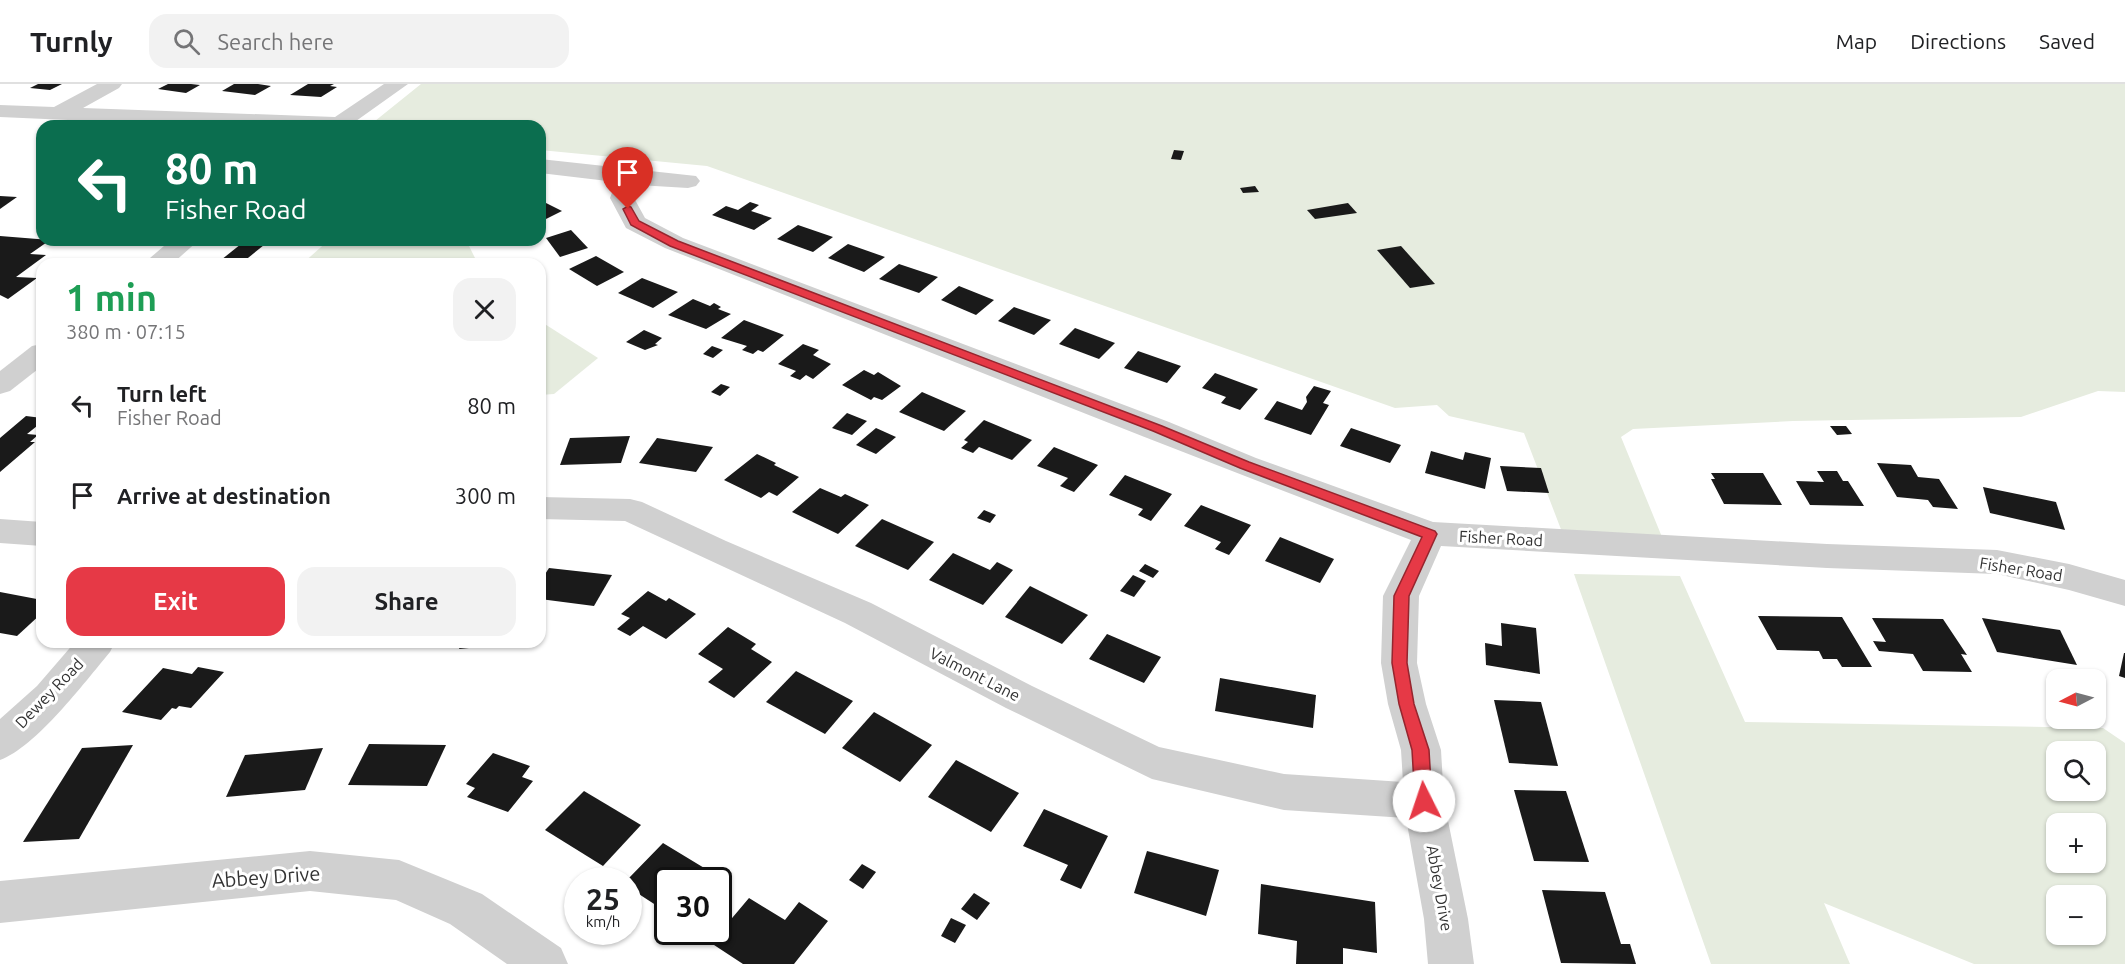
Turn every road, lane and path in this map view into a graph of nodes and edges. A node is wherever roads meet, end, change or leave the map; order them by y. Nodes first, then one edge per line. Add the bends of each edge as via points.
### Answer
1 (112, 84) edge
2 (398, 84) edge
3 (0, 111) edge
4 (56, 114) junction
5 (209, 120) edge
6 (344, 120) edge
7 (546, 168) edge
8 (688, 181) dead end
9 (625, 188) junction
10 (180, 246) edge
11 (164, 258) edge
12 (36, 357) edge
13 (0, 385) edge
14 (546, 508) edge
15 (0, 531) edge
16 (36, 534) edge
17 (1430, 534) junction
18 (2125, 593) edge
19 (92, 648) edge
20 (0, 743) edge
21 (1424, 801) junction
22 (0, 902) edge
23 (527, 959) edge
24 (1451, 964) edge

1 - 4 street
2 - 6 street
3 - 4 street
4 - 5 street
7 - 9 street
8 - 9 street
9 - 17 street, Fisher Road via 634,223 674,243
10 - 11 street
12 - 13 street
14 - 21 street, Valmont Lane via 630,510 858,613 1152,762 1284,792
15 - 16 street
17 - 18 street, Fisher Road via 1997,562
17 - 21 street, Abbey Drive via 1401,596 1399,663 1421,750
19 - 20 street, Dewey Road via 50,697
21 - 24 street, Abbey Drive
22 - 23 street, Abbey Drive via 310,871 399,880 466,909

